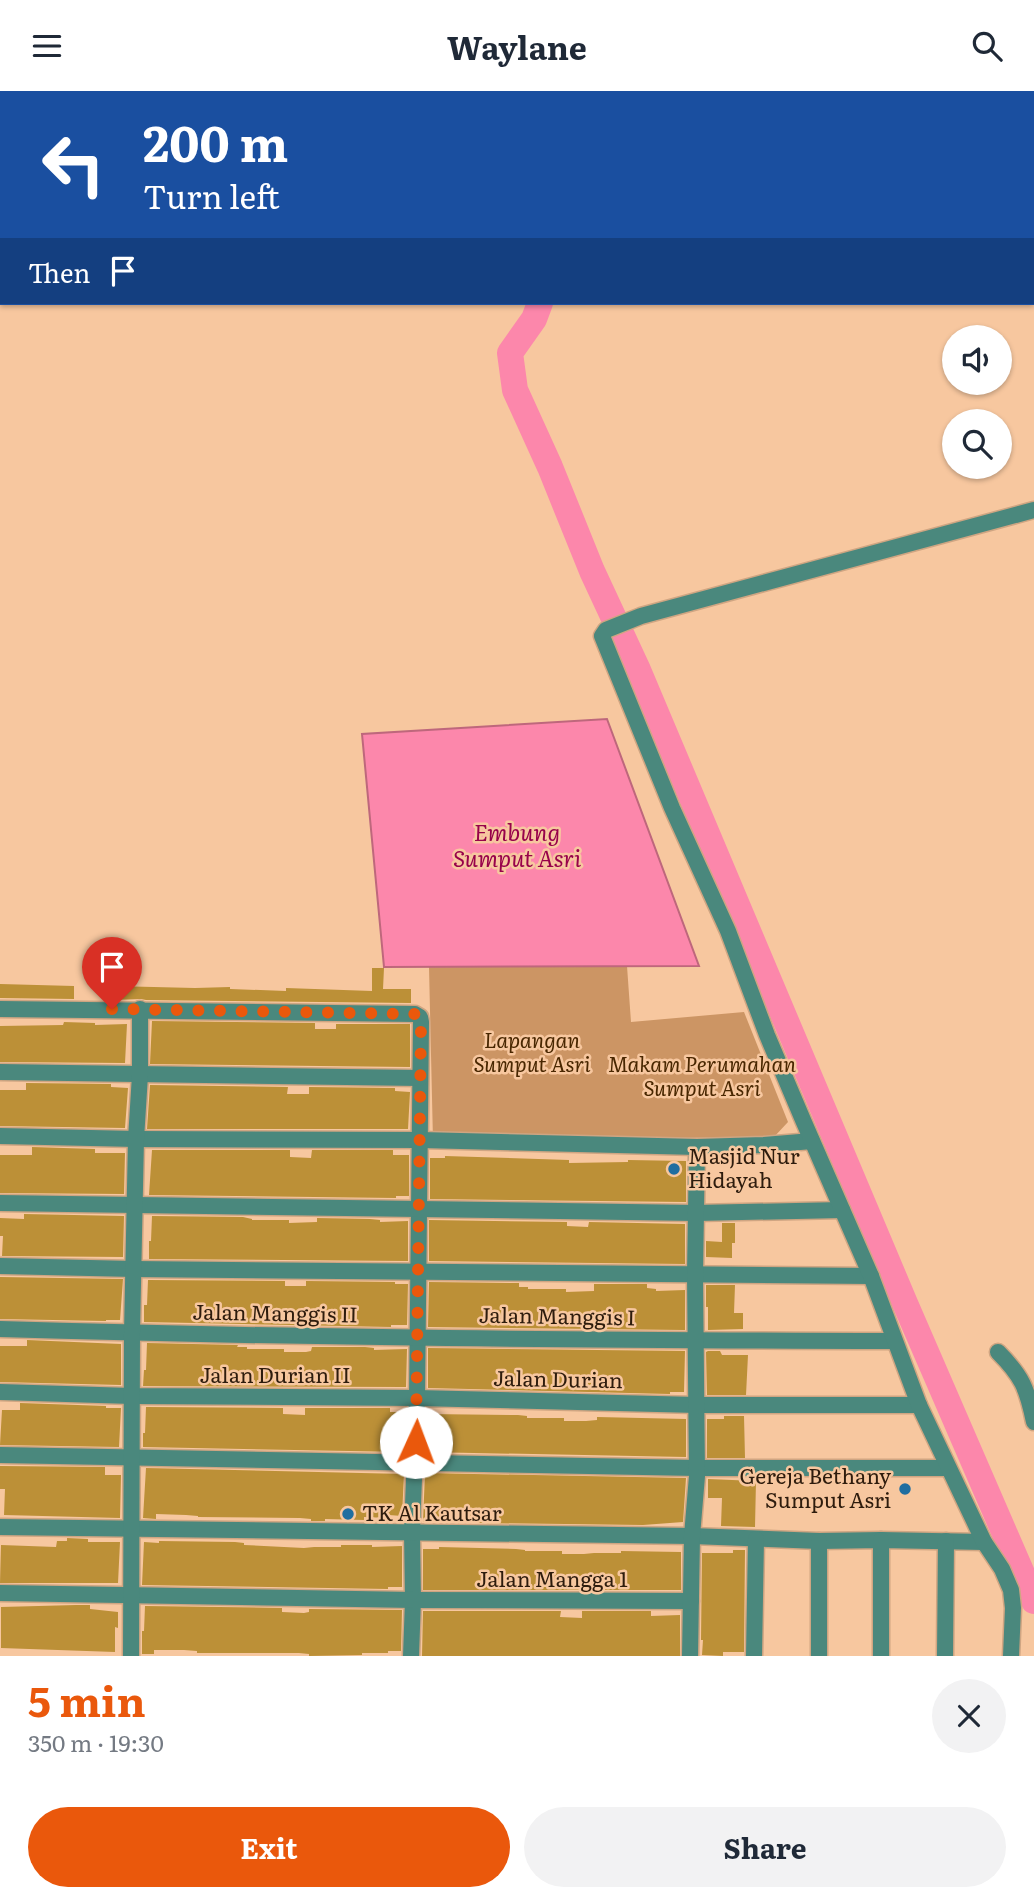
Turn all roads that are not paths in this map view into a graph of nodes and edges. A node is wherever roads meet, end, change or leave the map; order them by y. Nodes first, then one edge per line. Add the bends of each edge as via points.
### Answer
1 (1034, 510) edge
2 (0, 1009) edge
3 (140, 1009) junction
4 (0, 1072) edge
5 (140, 1075) junction
6 (420, 1078) junction
7 (0, 1136) edge
8 (136, 1139) junction
9 (421, 1140) junction
10 (811, 1140) junction
11 (697, 1147) junction
12 (0, 1203) edge
13 (136, 1206) junction
14 (419, 1209) junction
15 (842, 1210) junction
16 (696, 1213) junction
17 (0, 1266) edge
18 (134, 1269) junction
19 (418, 1272) junction
20 (695, 1276) junction
21 (871, 1276) junction
22 (0, 1329) edge
23 (132, 1333) junction
24 (416, 1336) junction
25 (697, 1340) junction
26 (894, 1341) junction
27 (998, 1352) dead end
28 (0, 1392) edge
29 (132, 1396) junction
30 (417, 1398) junction
31 (697, 1405) junction
32 (919, 1405) junction
33 (1034, 1422) edge
34 (0, 1455) edge
35 (133, 1458) junction
36 (415, 1464) junction
37 (696, 1468) junction
38 (948, 1468) junction
39 (0, 1527) edge
40 (130, 1529) junction
41 (412, 1532) junction
42 (692, 1536) junction
43 (756, 1539) junction
44 (881, 1540) junction
45 (819, 1541) junction
46 (946, 1541) junction
47 (984, 1542) junction
48 (0, 1593) edge
49 (130, 1594) junction
50 (413, 1600) junction
51 (691, 1601) junction
52 (131, 1656) edge
53 (411, 1656) edge
54 (690, 1656) edge
55 (754, 1656) edge
56 (819, 1656) edge
57 (881, 1656) edge
58 (946, 1656) edge
59 (1012, 1656) edge

1 - 10 street via 636,617 602,636
2 - 3 street
3 - 5 street
3 - 6 street via 415,1014 421,1022
4 - 5 street
5 - 6 street
5 - 8 street
6 - 9 street
7 - 8 street
8 - 9 street
8 - 13 street
9 - 11 street
9 - 14 street
10 - 11 street
10 - 15 street
11 - 16 street
12 - 13 street
13 - 14 street
13 - 18 street
14 - 16 street
14 - 19 street
15 - 16 street
15 - 21 street
16 - 20 street
17 - 18 street
18 - 19 street
18 - 23 street
19 - 20 street
19 - 24 street
20 - 21 street
20 - 25 street
21 - 26 street
22 - 23 street, Jalan Manggis II
23 - 24 street, Jalan Manggis II
23 - 29 street
24 - 25 street, Jalan Manggis I
24 - 30 street
25 - 26 street, Jalan Manggis I
25 - 31 street
26 - 32 street
27 - 33 street via 1023,1381
28 - 29 street, Jalan Durian II
29 - 30 street, Jalan Durian II
29 - 35 street
30 - 31 street, Jalan Durian
30 - 36 street
31 - 32 street, Jalan Durian
31 - 37 street
32 - 38 street
34 - 35 street
35 - 36 street
35 - 40 street
36 - 37 street
36 - 41 street
37 - 38 street
37 - 42 street
38 - 47 street
39 - 40 street
40 - 41 street
40 - 49 street
41 - 42 street
41 - 50 street
42 - 43 street
42 - 51 street
43 - 45 street
43 - 55 street
44 - 45 street
44 - 46 street
44 - 57 street
45 - 56 street
46 - 47 street
46 - 58 street
47 - 59 street via 1011,1590
48 - 49 street, Jalan Mangga 1
49 - 50 street, Jalan Mangga 1
49 - 52 street
50 - 51 street, Jalan Mangga 1
50 - 53 street
51 - 54 street

